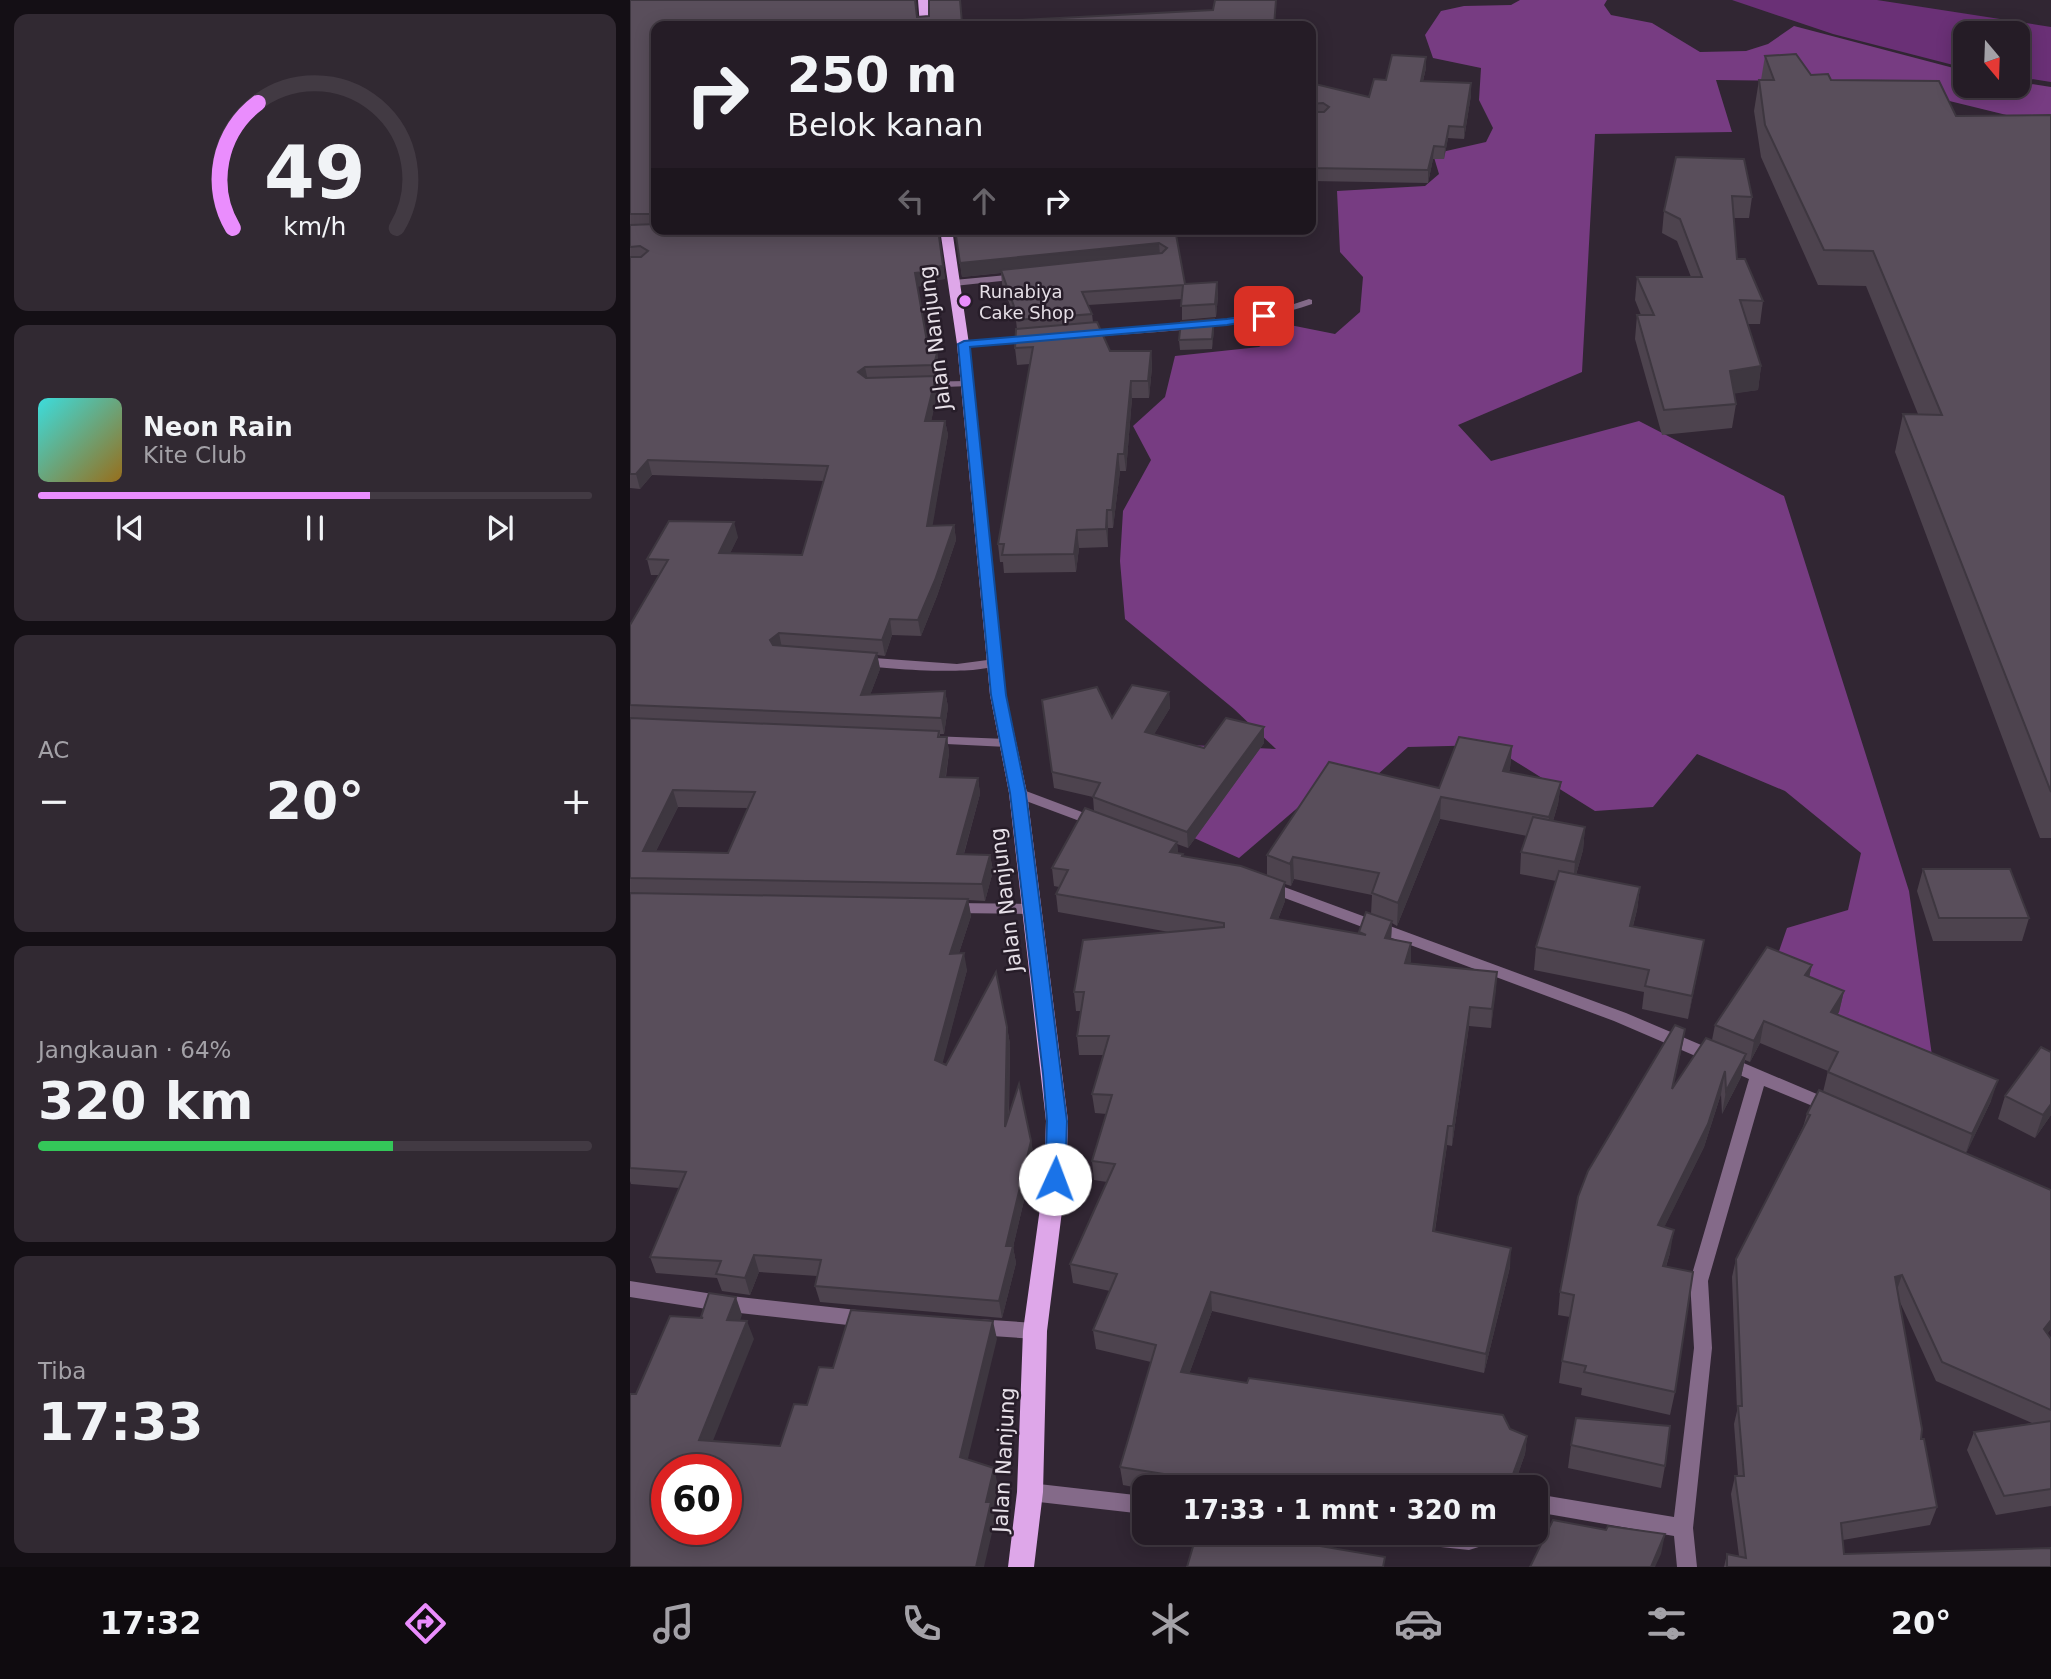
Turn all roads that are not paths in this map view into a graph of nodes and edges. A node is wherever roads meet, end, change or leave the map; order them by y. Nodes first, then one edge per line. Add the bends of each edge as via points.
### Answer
1 (923, 0) edge
2 (925, 21) edge
3 (947, 235) edge
4 (1036, 275) edge
5 (954, 283) junction
6 (1309, 302) dead end
7 (1069, 335) edge
8 (1042, 337) edge
9 (964, 344) junction
10 (966, 383) junction
11 (910, 386) edge
12 (849, 660) edge
13 (995, 663) junction
14 (923, 740) edge
15 (1007, 743) junction
16 (1018, 793) junction
17 (1107, 827) edge
18 (1249, 879) edge
19 (934, 908) edge
20 (1031, 909) junction
21 (1759, 1075) junction
22 (1847, 1114) edge
23 (630, 1289) edge
24 (890, 1321) edge
25 (956, 1325) edge
26 (1035, 1331) junction
27 (1030, 1492) junction
28 (1132, 1504) edge
29 (1548, 1505) edge
30 (1683, 1528) junction
31 (1021, 1567) edge
32 (1687, 1567) edge

1 - 2 main road
3 - 5 main road, Jalan Nanjung
4 - 5 street
5 - 9 main road, Jalan Nanjung
6 - 7 street via 1227,322
8 - 9 street
9 - 10 main road, Jalan Nanjung
10 - 11 street
10 - 13 main road, Jalan Nanjung
12 - 13 street via 957,667
13 - 15 main road, Jalan Nanjung
14 - 15 street
15 - 16 main road, Jalan Nanjung
16 - 17 street
16 - 20 main road, Jalan Nanjung
18 - 21 street via 1620,1017
19 - 20 street
20 - 26 main road, Jalan Nanjung via 1057,1121 1055,1179
21 - 22 street
21 - 30 street via 1699,1281 1703,1348
23 - 24 street
25 - 26 street
26 - 27 main road, Jalan Nanjung
27 - 28 street
27 - 31 main road, Jalan Nanjung
29 - 30 street
30 - 32 street

